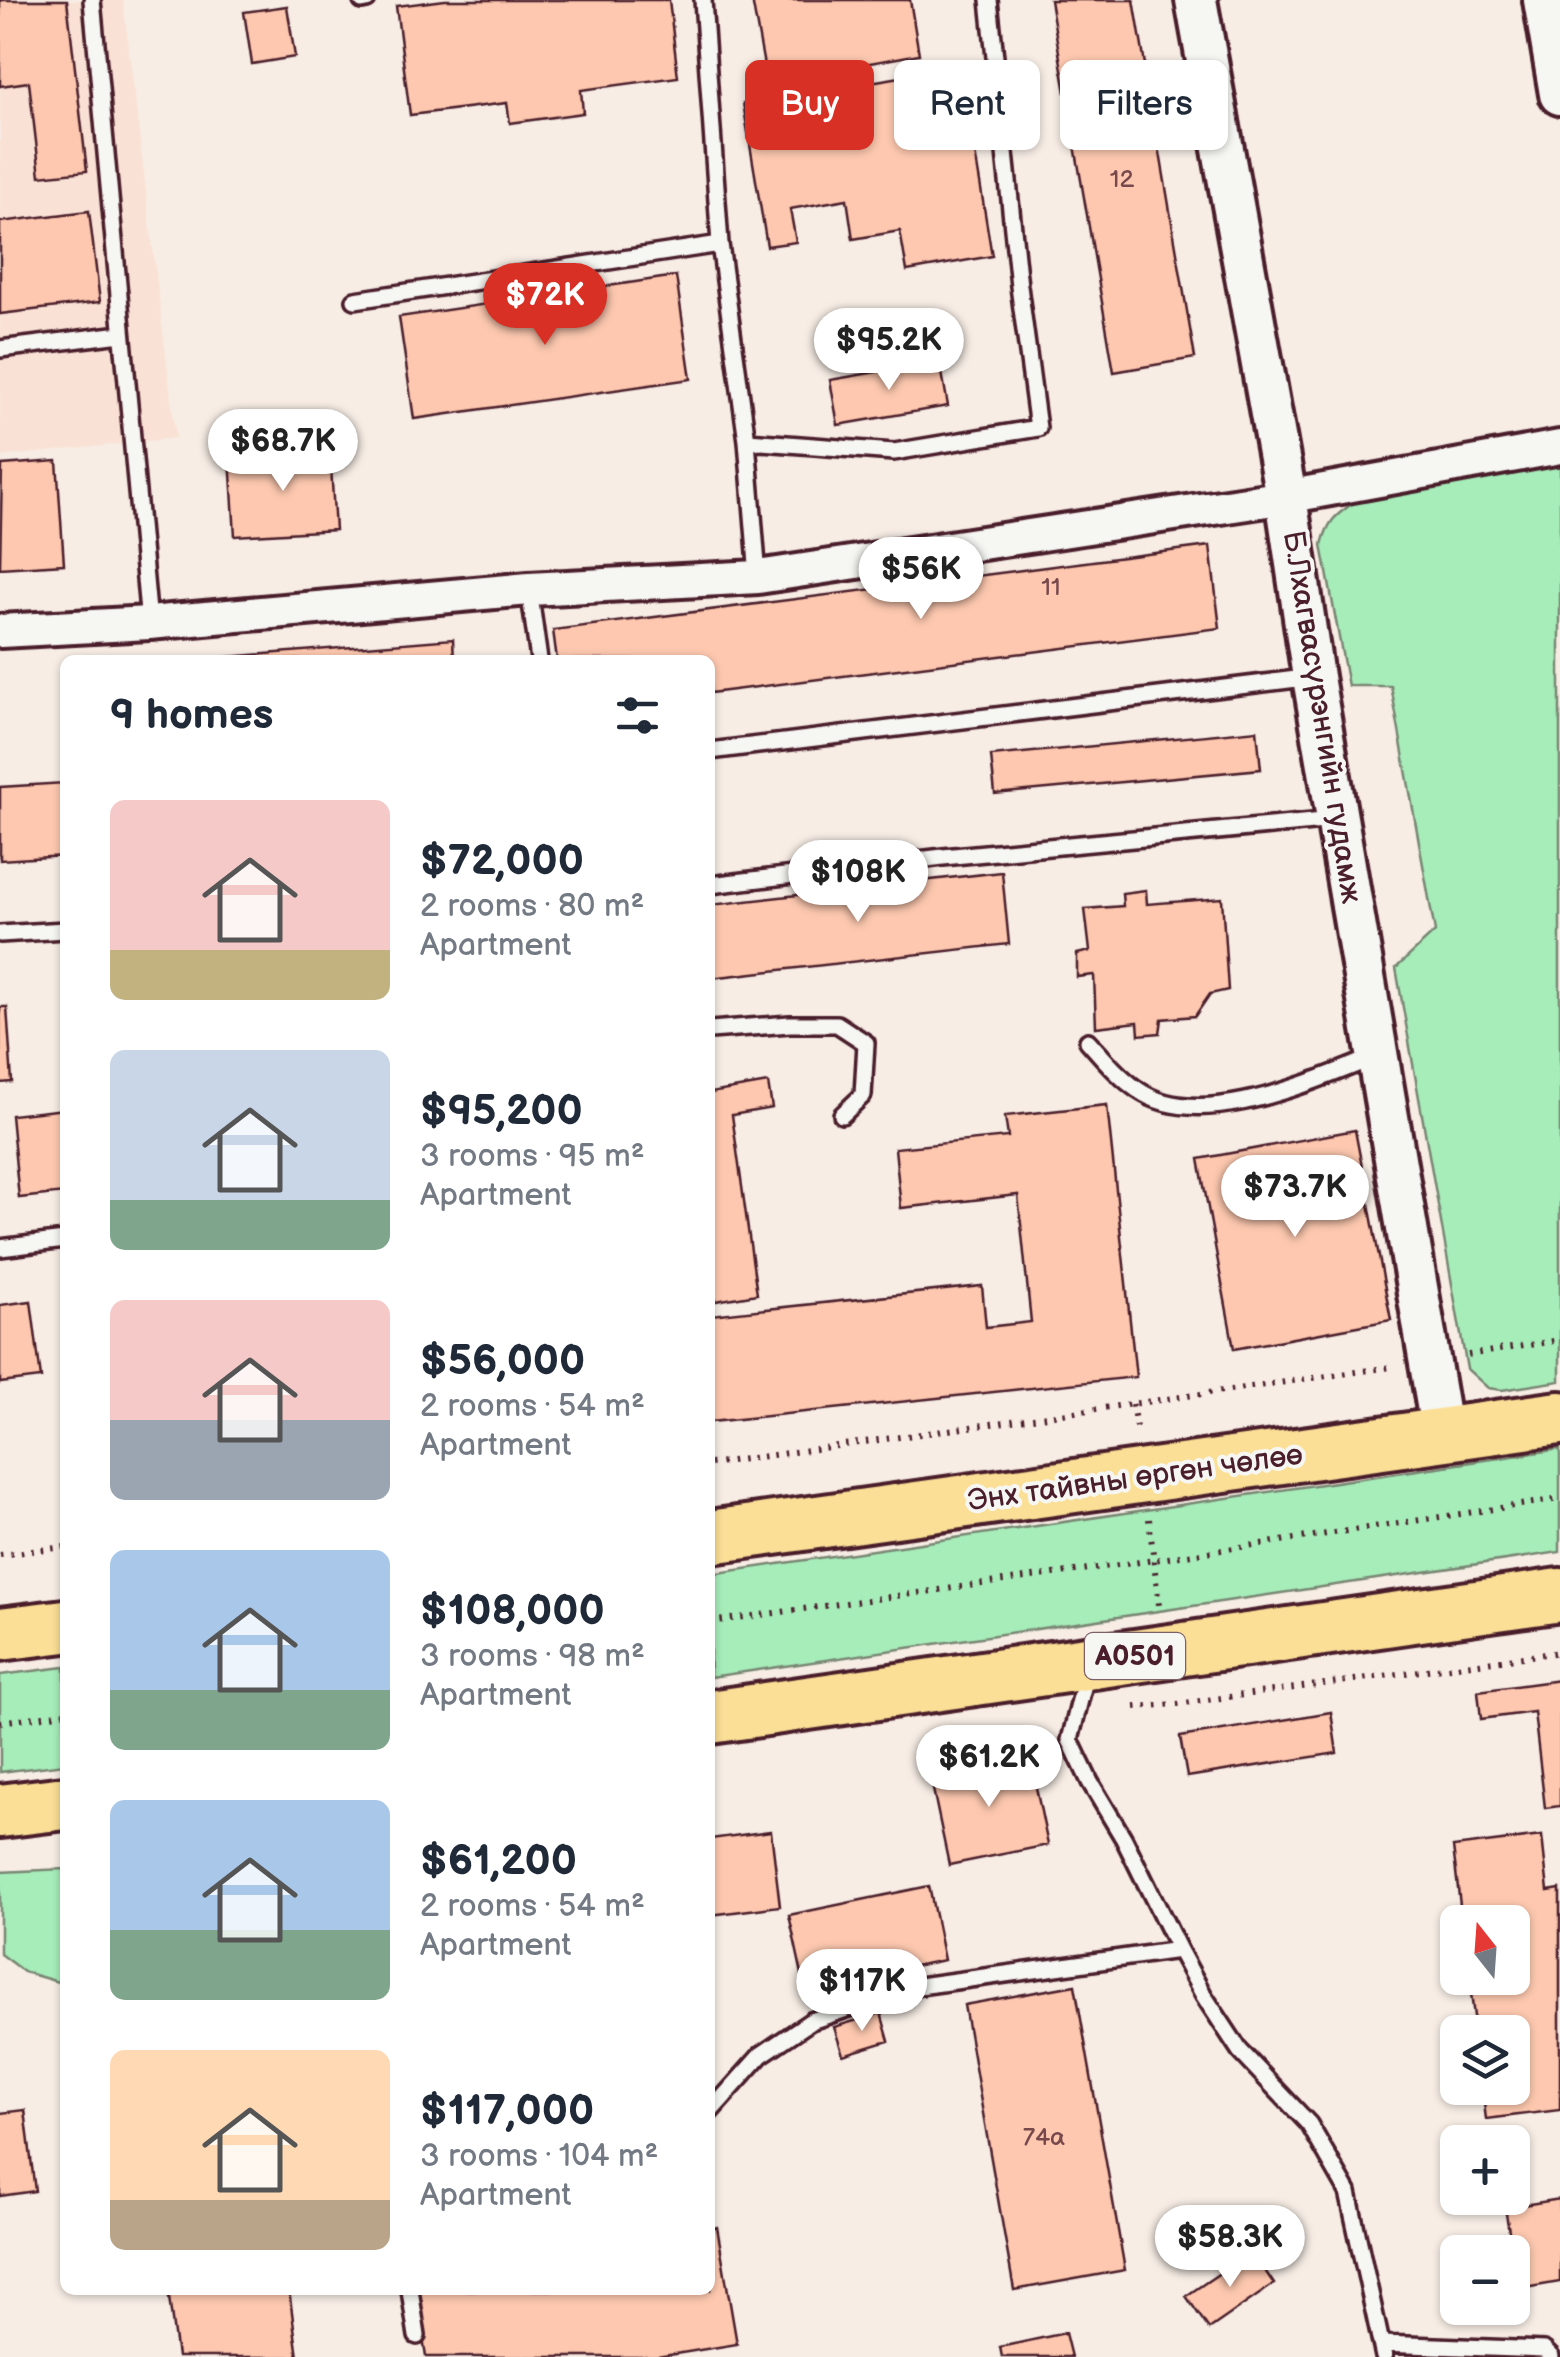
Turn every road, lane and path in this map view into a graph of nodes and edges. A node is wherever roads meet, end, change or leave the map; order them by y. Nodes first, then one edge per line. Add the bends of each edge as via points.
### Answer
1 (92, 0) edge
2 (703, 0) edge
3 (989, 0) edge
4 (1196, 0) edge
5 (1544, 0) edge
6 (1560, 94) edge
7 (720, 244) junction
8 (354, 300) dead end
9 (121, 334) junction
10 (0, 349) edge
11 (747, 442) junction
12 (1560, 446) edge
13 (1286, 497) junction
14 (758, 577) junction
15 (529, 589) junction
16 (149, 624) junction
17 (0, 631) edge
18 (538, 655) edge
19 (1313, 677) junction
20 (715, 750) edge
21 (1338, 819) junction
22 (715, 884) edge
23 (60, 930) edge
24 (0, 934) edge
25 (715, 1030) edge
26 (1088, 1041) dead end
27 (1378, 1055) junction
28 (842, 1115) dead end
29 (60, 1241) edge
30 (0, 1248) edge
31 (1560, 1340) edge
32 (1430, 1361) junction
33 (1132, 1404) junction
34 (1560, 1418) edge
35 (1442, 1434) junction
36 (715, 1463) edge
37 (1143, 1477) junction
38 (1560, 1499) edge
39 (715, 1536) edge
40 (60, 1548) edge
41 (0, 1555) edge
42 (1154, 1560) junction
43 (1560, 1595) edge
44 (715, 1621) edge
45 (60, 1627) edge
46 (0, 1634) edge
47 (1164, 1651) junction
48 (1089, 1663) junction
49 (1178, 1704) dead end
50 (60, 1714) edge
51 (715, 1716) edge
52 (0, 1722) edge
53 (60, 1804) edge
54 (0, 1812) edge
55 (1178, 1950) junction
56 (715, 2106) edge
57 (411, 2295) edge
58 (417, 2336) dead end
59 (1382, 2350) edge
60 (1551, 2357) edge

1 - 9 lane
2 - 7 lane
3 - 11 lane via 1038,428 894,452
4 - 13 street, Б.Лхагвасүрэнгийн гудамж
5 - 6 street
7 - 8 lane
7 - 11 lane
9 - 10 lane
9 - 16 lane
11 - 14 lane
12 - 13 street
13 - 14 street
13 - 19 street, Б.Лхагвасүрэнгийн гудамж
14 - 15 street
15 - 16 street
15 - 18 lane
16 - 17 street
19 - 20 lane
19 - 21 street, Б.Лхагвасүрэнгийн гудамж
21 - 22 lane
21 - 27 street, Б.Лхагвасүрэнгийн гудамж
23 - 24 lane
25 - 28 lane via 837,1024 866,1043 863,1095
26 - 27 lane via 1140,1092 1208,1107 1292,1089
27 - 32 street, Б.Лхагвасүрэнгийн гудамж
29 - 30 lane
31 - 32 path
32 - 33 path
32 - 35 street, Б.Лхагвасүрэнгийн гудамж
33 - 36 path
33 - 37 path
34 - 35 highway, Энх тайвны өргөн чөлөө
35 - 37 highway, Энх тайвны өргөн чөлөө
37 - 39 highway, Энх тайвны өргөн чөлөө
37 - 42 path
38 - 42 path
40 - 41 path
42 - 44 path
42 - 47 path
43 - 47 highway, A0501
45 - 46 highway
47 - 48 highway, A0501
47 - 49 path
48 - 51 highway, A0501
48 - 55 lane via 1070,1740
50 - 52 path
53 - 54 highway
55 - 56 lane via 912,1987 811,2021 761,2055
55 - 59 lane via 1240,2051 1309,2124 1348,2192
57 - 58 lane
59 - 60 lane via 1544,2350

